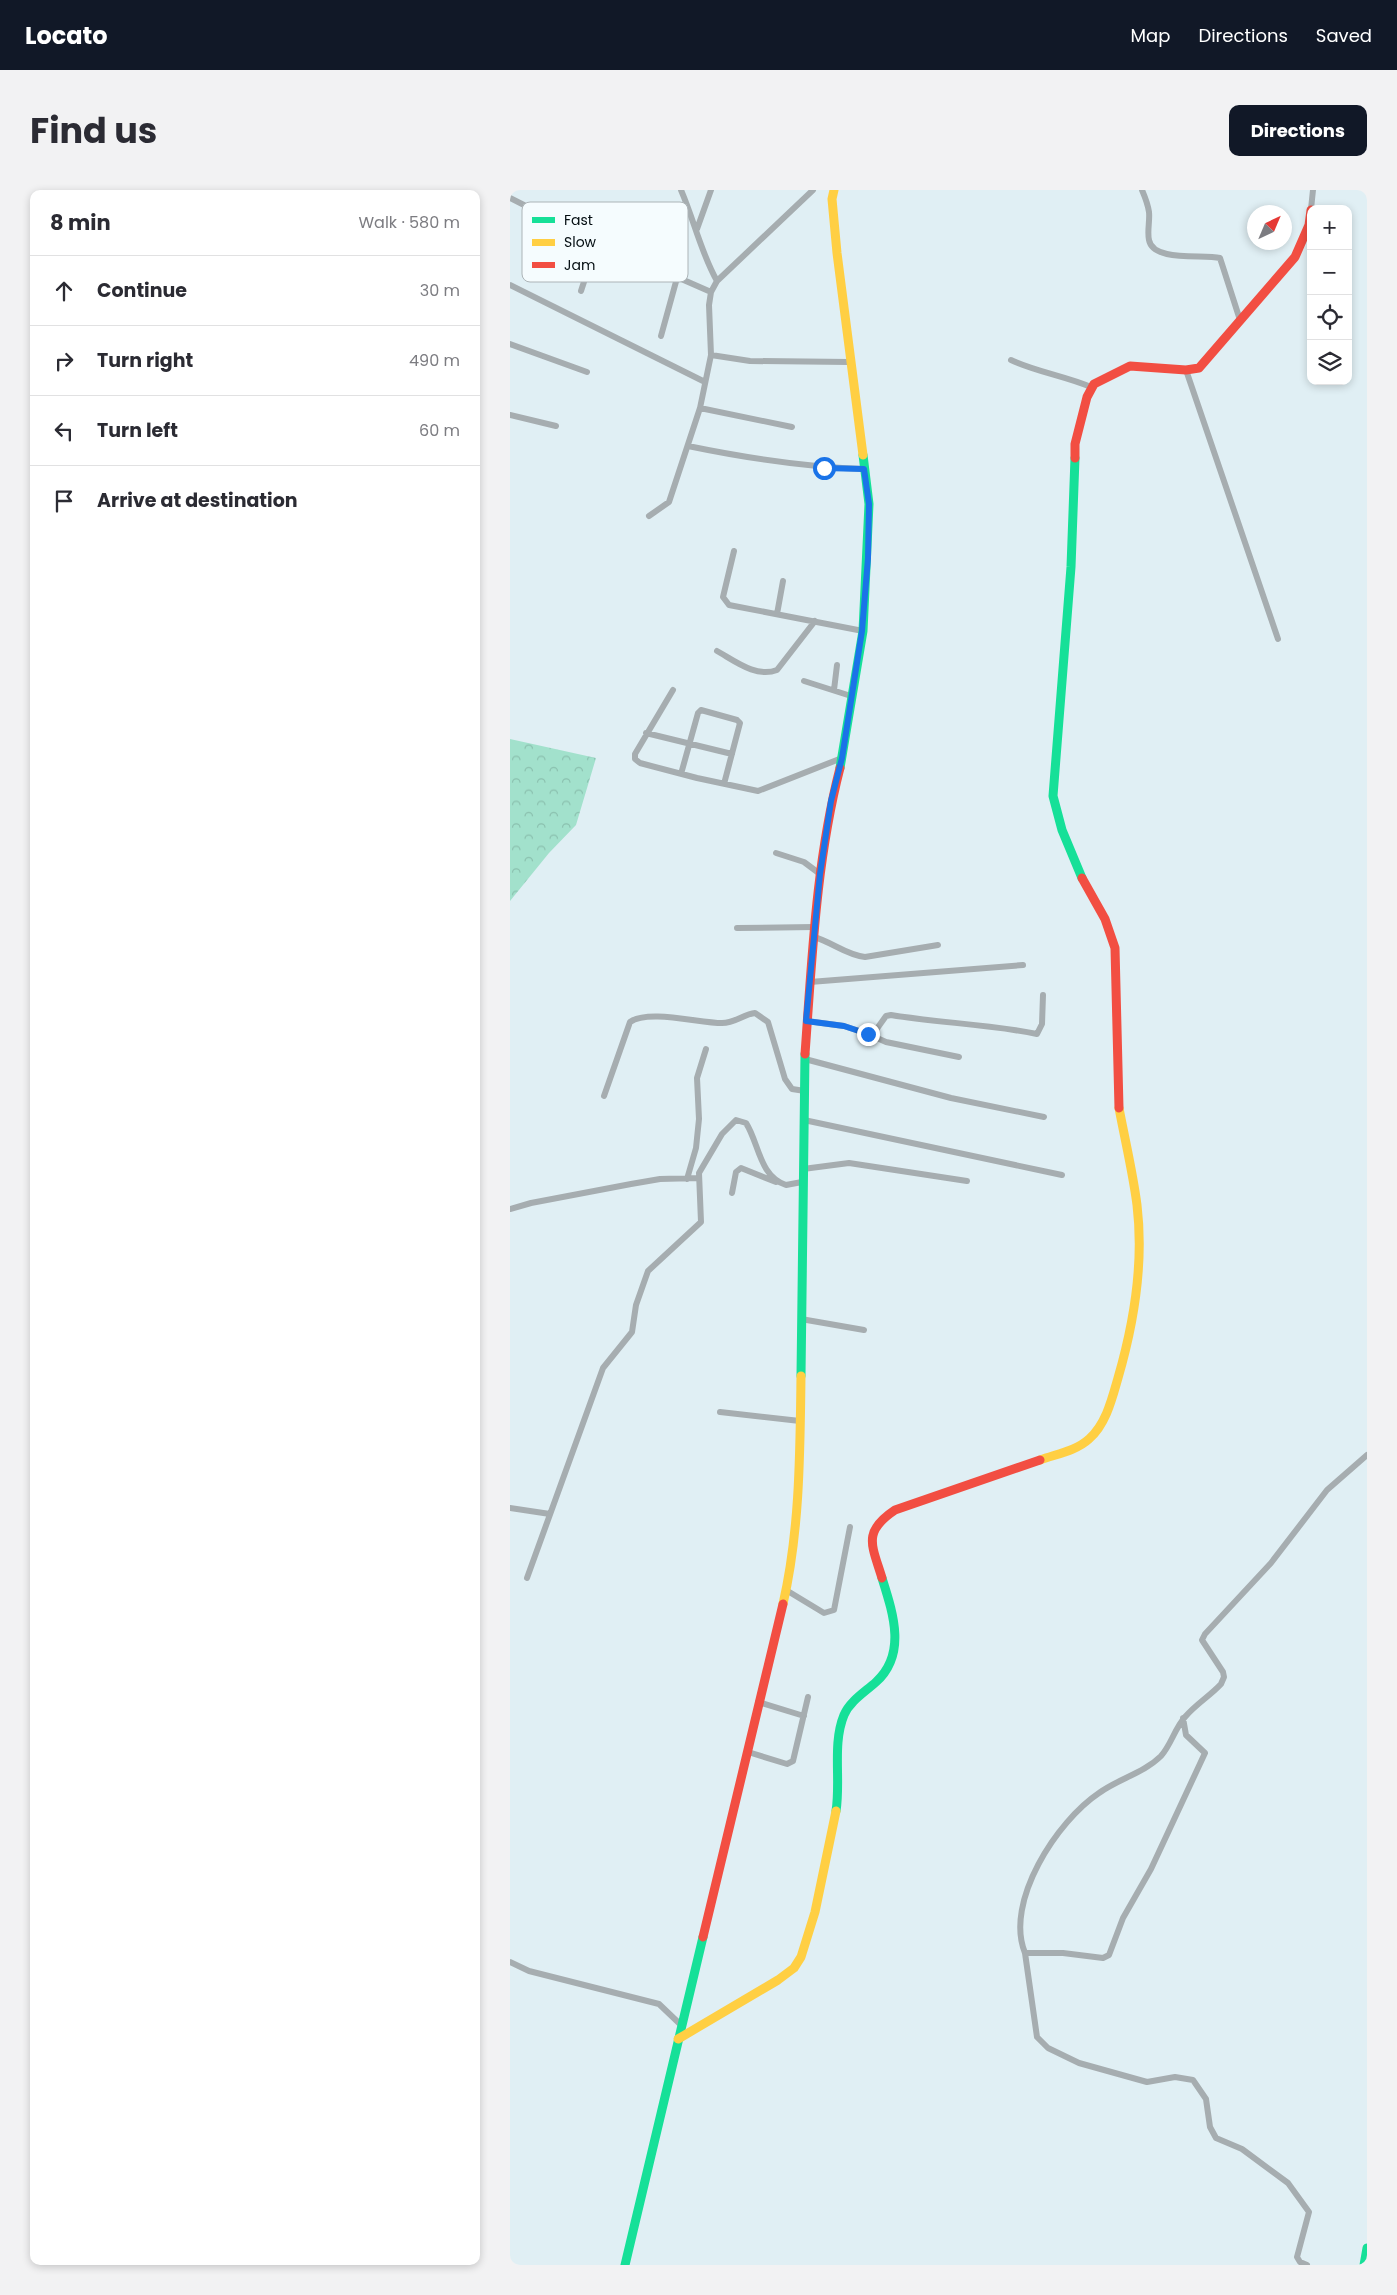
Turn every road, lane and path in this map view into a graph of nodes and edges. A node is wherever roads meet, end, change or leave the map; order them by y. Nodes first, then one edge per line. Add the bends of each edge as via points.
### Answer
1 (681, 190) edge
2 (711, 190) edge
3 (813, 190) edge
4 (834, 190) edge
5 (1142, 190) edge
6 (1313, 190) edge
7 (510, 198) edge
8 (686, 202) edge
9 (522, 204) edge
10 (1311, 205) edge
11 (688, 207) edge
12 (697, 229) junction
13 (1307, 230) edge
14 (717, 281) junction
15 (584, 282) edge
16 (676, 282) edge
17 (687, 282) edge
18 (510, 285) edge
19 (581, 291) dead end
20 (711, 292) junction
21 (1240, 320) junction
22 (661, 336) dead end
23 (510, 344) edge
24 (711, 355) junction
25 (1011, 360) dead end
26 (849, 362) junction
27 (1186, 370) junction
28 (586, 372) dead end
29 (705, 382) junction
30 (1091, 387) junction
31 (700, 408) junction
32 (510, 416) edge
33 (556, 426) dead end
34 (792, 426) dead end
35 (688, 446) junction
36 (864, 469) junction
37 (649, 516) dead end
38 (734, 550) dead end
39 (783, 581) dead end
40 (777, 614) junction
41 (815, 621) junction
42 (862, 631) junction
43 (1278, 639) dead end
44 (717, 652) dead end
45 (837, 665) dead end
46 (804, 681) dead end
47 (673, 690) dead end
48 (834, 690) junction
49 (851, 696) junction
50 (646, 732) junction
51 (689, 743) junction
52 (732, 754) junction
53 (842, 758) junction
54 (681, 774) junction
55 (724, 784) junction
56 (776, 852) dead end
57 (820, 874) junction
58 (814, 927) junction
59 (737, 928) dead end
60 (814, 937) junction
61 (938, 945) dead end
62 (1023, 965) dead end
63 (810, 982) junction
64 (1043, 995) dead end
65 (806, 1021) junction
66 (868, 1034) junction
67 (706, 1049) dead end
68 (960, 1057) dead end
69 (806, 1059) junction
70 (805, 1091) junction
71 (604, 1096) dead end
72 (1044, 1116) dead end
73 (804, 1120) junction
74 (802, 1169) junction
75 (1062, 1175) dead end
76 (698, 1178) junction
77 (687, 1179) junction
78 (967, 1181) dead end
79 (802, 1182) junction
80 (780, 1183) junction
81 (732, 1193) dead end
82 (510, 1209) edge
83 (801, 1319) junction
84 (864, 1330) dead end
85 (720, 1412) dead end
86 (800, 1421) junction
87 (1367, 1455) edge
88 (510, 1508) edge
89 (550, 1514) junction
90 (850, 1527) dead end
91 (527, 1578) dead end
92 (786, 1590) junction
93 (808, 1698) dead end
94 (758, 1702) junction
95 (804, 1716) junction
96 (1183, 1718) junction
97 (748, 1752) junction
98 (1025, 1953) junction
99 (510, 1962) edge
100 (681, 2025) junction
101 (678, 2039) junction
102 (1367, 2248) edge
103 (625, 2265) edge
104 (1307, 2265) edge
105 (1364, 2265) edge

1 - 8 street
2 - 12 street
3 - 14 street
4 - 26 street via 836,253
5 - 21 street via 1149,212 1148,241 1156,251 1168,256 1220,258
6 - 10 street
7 - 9 street
11 - 12 street
12 - 14 street via 706,260
13 - 21 street via 1295,257
14 - 20 street
15 - 19 street
16 - 22 street
17 - 20 street
18 - 29 street
20 - 24 street
21 - 27 street via 1199,368
23 - 28 street
24 - 26 street via 750,361
24 - 29 street
25 - 30 street
26 - 36 street
27 - 30 street via 1130,366
27 - 43 street
29 - 31 street
30 - 101 street via 1075,444 1072,567 1053,796 1078,872 1105,919 1114,948 1117,1097 1137,1205 1139,1237 1137,1290 1123,1360 1102,1423 1089,1439 895,1510 877,1522 871,1540 893,1621 894,1654 887,1670 845,1712 841,1725 839,1790 811,1934 796,1967
31 - 34 street
31 - 35 street
32 - 33 street
35 - 36 street via 733,456 824,468
35 - 37 street via 668,502
36 - 42 street via 869,504
38 - 40 street via 725,602
39 - 40 street
40 - 41 street
41 - 42 street
41 - 44 street via 777,670 770,673 752,671
42 - 49 street
45 - 48 street
46 - 48 street
47 - 50 street
48 - 49 street
49 - 53 street
50 - 51 street
50 - 54 street via 635,759
51 - 52 street
51 - 52 street via 698,713 708,711 740,723
51 - 54 street
52 - 55 street
53 - 55 street via 758,791
53 - 57 street via 831,801
54 - 55 street
56 - 57 street via 804,862
57 - 58 street
58 - 59 street
58 - 60 street
60 - 61 street via 855,956
60 - 63 street
62 - 63 street
63 - 65 street
64 - 66 street via 1042,1024 1037,1034 990,1025 942,1023 890,1014
65 - 66 street via 844,1026
65 - 69 street
66 - 68 street via 886,1042
67 - 77 street via 697,1078 699,1119 696,1148
69 - 70 street
69 - 72 street via 951,1098
70 - 71 street via 792,1089 768,1022 764,1016 755,1013 725,1023 635,1018 630,1022
70 - 73 street
73 - 74 street
73 - 75 street
74 - 78 street via 849,1163
74 - 79 street
76 - 77 street
76 - 80 street via 722,1134 736,1120 750,1128 765,1168
76 - 89 street via 701,1222 648,1271 636,1305 632,1332 603,1368
77 - 82 street via 660,1179
79 - 80 street via 786,1186
79 - 83 street
80 - 81 street via 741,1168 736,1172
83 - 84 street
83 - 86 street
85 - 86 street
86 - 92 street via 794,1534
87 - 96 street via 1327,1490 1271,1563 1205,1634 1202,1640 1224,1677 1211,1695
88 - 89 street
89 - 91 street
90 - 92 street via 834,1610 824,1613
92 - 94 street
93 - 95 street
94 - 95 street
94 - 97 street
95 - 97 street via 795,1759 790,1763
96 - 98 street via 1162,1755 1088,1801 1047,1847 1026,1895 1020,1942
96 - 98 street via 1186,1735 1205,1753 1151,1868 1123,1918 1109,1955 1103,1958
97 - 100 street
98 - 104 street via 1037,2037 1048,2048 1079,2063 1147,2082 1175,2077 1193,2080 1206,2099 1210,2127 1216,2138 1242,2149 1288,2183 1309,2212 1297,2257
99 - 100 street via 529,1971 659,2004
100 - 101 street
101 - 103 street
102 - 105 street

